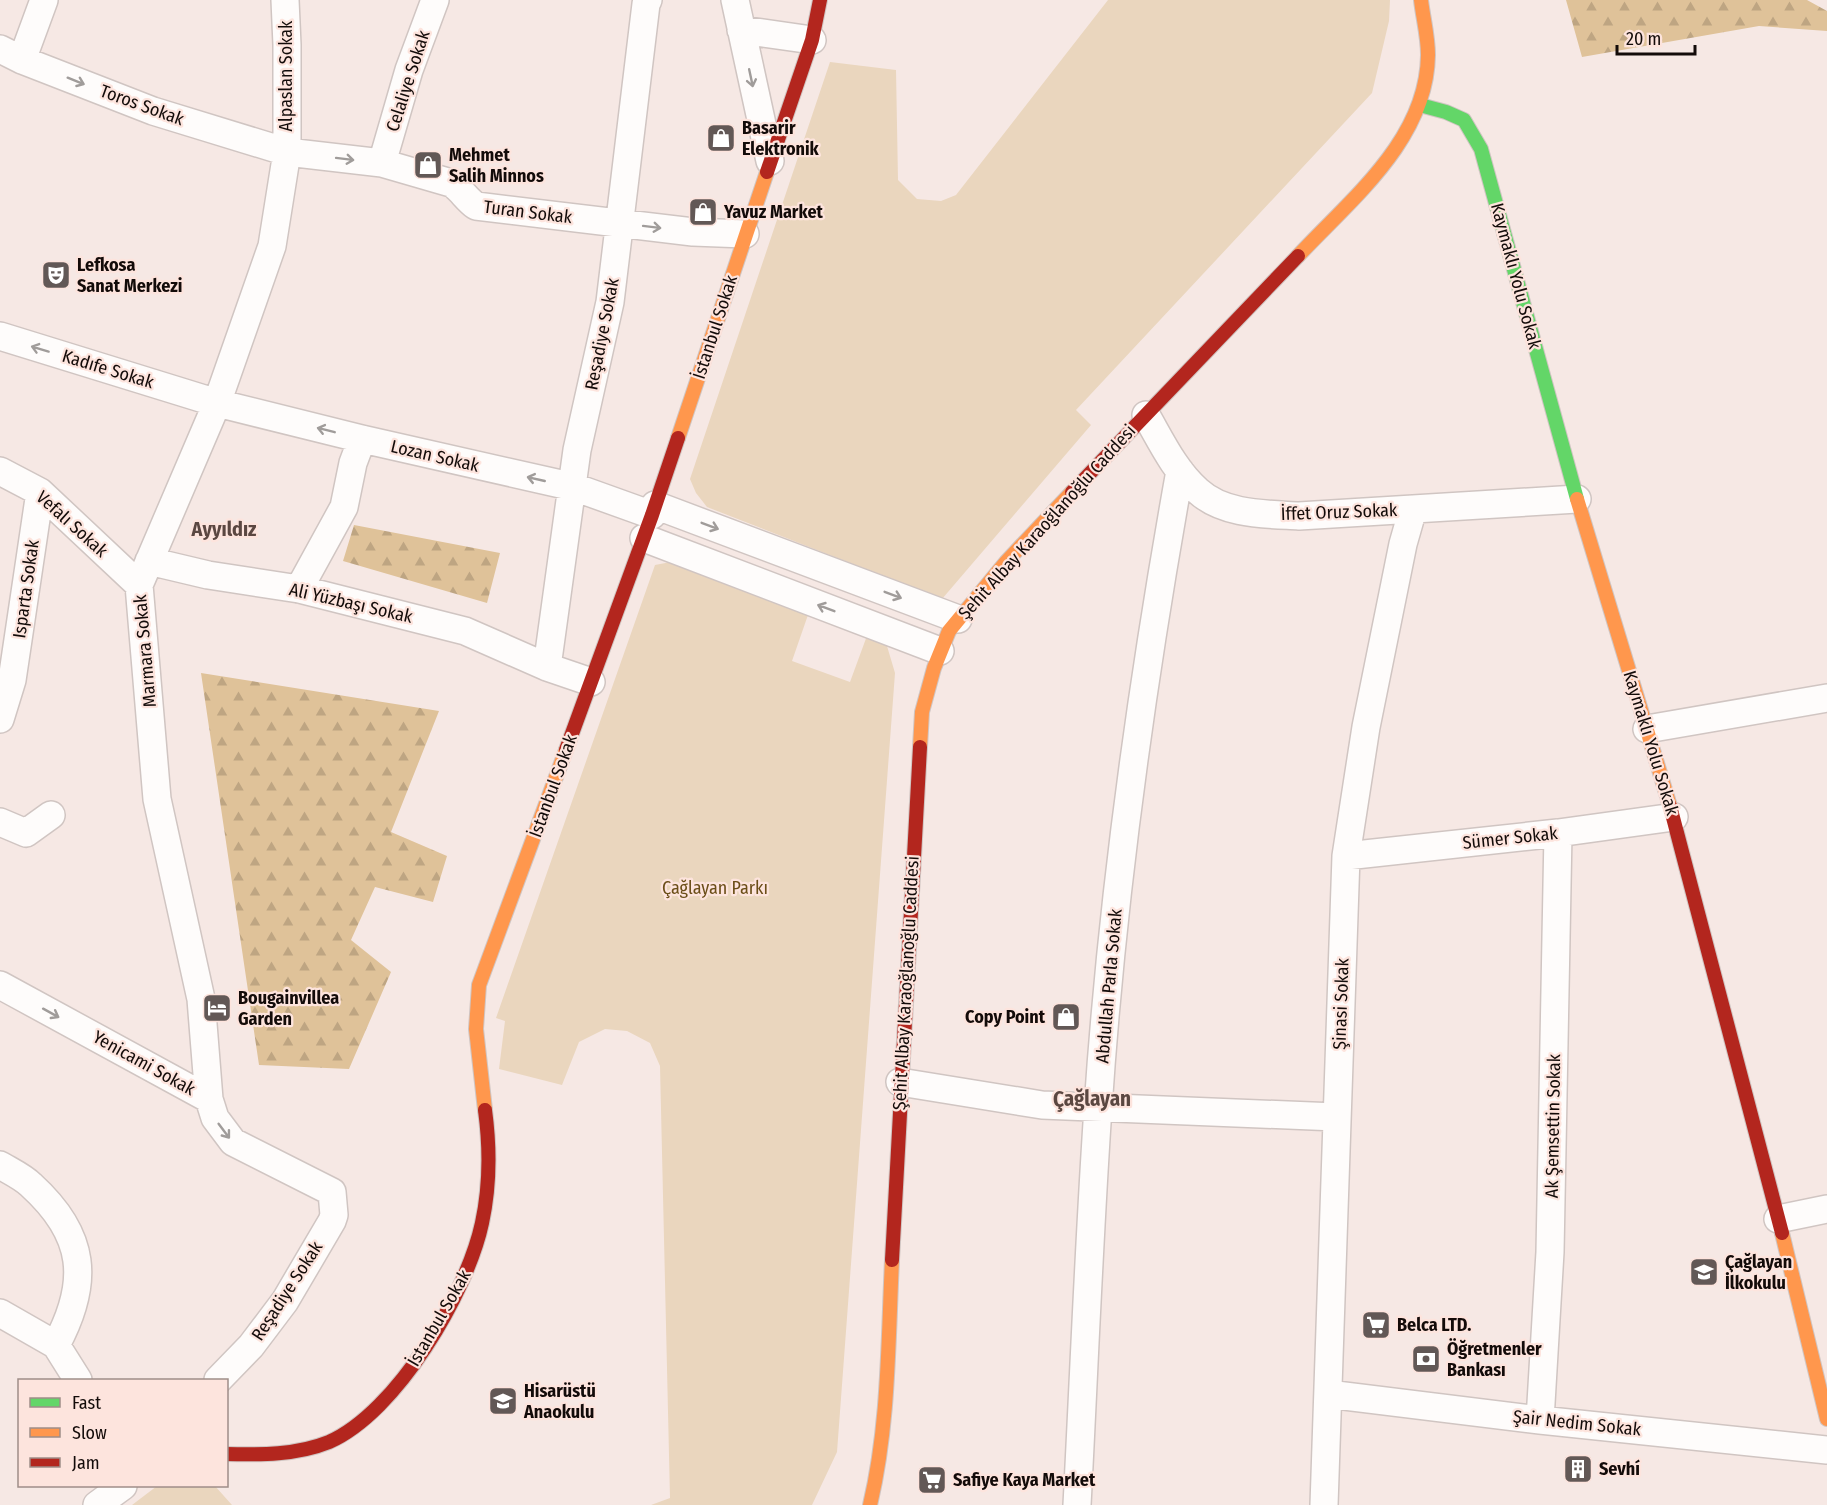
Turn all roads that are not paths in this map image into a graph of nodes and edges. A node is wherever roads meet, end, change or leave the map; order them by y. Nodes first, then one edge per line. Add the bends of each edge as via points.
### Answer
1 (44, 0) edge
2 (285, 0) edge
3 (435, 0) edge
4 (648, 0) edge
5 (735, 0) edge
6 (820, 0) edge
7 (1421, 0) edge
8 (1434, 0) edge
9 (741, 30) junction
10 (1428, 39) junction
11 (812, 40) junction
12 (11, 54) edge
13 (1420, 105) junction
14 (287, 152) junction
15 (770, 161) junction
16 (382, 163) junction
17 (620, 224) junction
18 (745, 234) junction
19 (0, 336) edge
20 (217, 403) junction
21 (1146, 415) junction
22 (362, 439) junction
23 (0, 471) edge
24 (1180, 471) junction
25 (574, 487) junction
26 (40, 492) junction
27 (1577, 499) junction
28 (1413, 509) junction
29 (650, 520) junction
30 (144, 573) junction
31 (299, 589) junction
32 (958, 619) junction
33 (940, 651) junction
34 (548, 667) junction
35 (591, 682) junction
36 (1827, 698) edge
37 (0, 719) edge
38 (1647, 729) junction
39 (51, 815) dead end
40 (1674, 817) junction
41 (0, 822) edge
42 (1558, 833) junction
43 (1346, 856) junction
44 (0, 985) edge
45 (900, 1082) junction
46 (209, 1099) junction
47 (1098, 1107) junction
48 (1336, 1117) junction
49 (0, 1165) edge
50 (332, 1192) joint
51 (1827, 1209) edge
52 (1778, 1219) junction
53 (2, 1318) edge
54 (56, 1345) junction
55 (77, 1379) edge
56 (219, 1379) edge
57 (1328, 1394) junction
58 (1827, 1419) edge
59 (1540, 1420) junction
60 (1827, 1450) edge
61 (228, 1454) edge
62 (120, 1487) edge
63 (98, 1505) edge
64 (870, 1505) edge
65 (1077, 1505) edge
66 (1324, 1505) edge

1 - 12 street
2 - 14 street, Alpaslan Sokak
3 - 16 street, Celaliye Sokak via 409,70
4 - 17 street, Reşadiye Sokak
5 - 9 street
6 - 11 street, İstanbul Sokak
7 - 10 street, Şehit Albay Karaoğlanoğlu Caddesi
8 - 10 street
9 - 11 street
9 -> 15 street
10 - 13 street, Şehit Albay Karaoğlanoğlu Caddesi
11 - 15 street, İstanbul Sokak
12 -> 14 street, Toros Sokak via 153,111
13 - 21 street, Şehit Albay Karaoğlanoğlu Caddesi via 1385,164
13 - 27 street, Kaymaklı Yolu Sokak via 1464,120 1481,149
14 -> 16 street, Turan Sokak
14 - 20 street, Marmara Sokak via 272,246
15 - 18 street, İstanbul Sokak
16 - 17 street, Turan Sokak via 451,183 476,206
17 -> 18 street, Turan Sokak
17 - 25 street, Reşadiye Sokak via 610,302 577,450
18 - 29 street, İstanbul Sokak
20 -> 19 street, Kadıfe Sokak
22 -> 20 street, Lozan Sokak
20 - 30 street, Marmara Sokak
21 - 24 street, İffet Oruz Sokak
21 - 32 street, Şehit Albay Karaoğlanoğlu Caddesi via 1005,562
25 -> 22 street, Lozan Sokak
22 - 31 street via 344,507
23 - 26 street, Vefalı Sokak
24 - 28 street, İffet Oruz Sokak via 1198,493 1221,505 1258,513 1299,516
24 - 47 street, Abdullah Parla Sokak via 1121,854
25 - 29 street, Lozan Sokak
25 - 34 street, Reşadiye Sokak
26 - 30 street, Vefalı Sokak
26 - 37 street, Isparta Sokak via 12,680
27 - 28 street, İffet Oruz Sokak
27 - 38 street, Kaymaklı Yolu Sokak
28 - 43 street, Şinasi Sokak via 1366,727
29 -> 32 street
33 -> 29 street
29 - 35 street, İstanbul Sokak
30 - 31 street, Ali Yüzbaşı Sokak via 208,575
30 - 46 street, Marmara Sokak via 157,799 201,999
31 - 34 street, Ali Yüzbaşı Sokak via 465,631
32 - 33 street, Şehit Albay Karaoğlanoğlu Caddesi
33 - 45 street, Şehit Albay Karaoğlanoğlu Caddesi via 922,712
34 - 35 street, Ali Yüzbaşı Sokak
35 - 61 street, İstanbul Sokak via 479,985 475,1036 489,1159 482,1226 471,1262 432,1337 407,1374 371,1414 340,1436 308,1448
36 - 38 street
38 - 40 street, Kaymaklı Yolu Sokak
39 - 41 street via 26,833
40 - 42 street, Sümer Sokak
40 - 52 street, Kaymaklı Yolu Sokak
42 - 43 street, Sümer Sokak
42 - 59 street, Ak Şemsettin Sokak via 1550,1252
43 - 48 street, Şinasi Sokak
44 -> 46 street, Yenicami Sokak
45 - 47 street via 1042,1104
45 - 64 street, Şehit Albay Karaoğlanoğlu Caddesi via 884,1424
46 -> 50 street, Yenicami Sokak via 215,1118 233,1142
47 - 48 street
47 - 65 street, Abdullah Parla Sokak
48 - 57 street, Şinasi Sokak
49 - 54 street via 30,1184 63,1220 78,1259 78,1285 68,1322
50 - 56 street, Reşadiye Sokak via 332,1221 285,1301 251,1346
51 - 52 street
52 - 58 street, Kaymaklı Yolu Sokak
53 - 54 street
54 - 55 street
57 - 59 street, Şair Nedim Sokak
57 - 66 street, Şinasi Sokak
59 - 60 street, Şair Nedim Sokak
62 - 63 street

